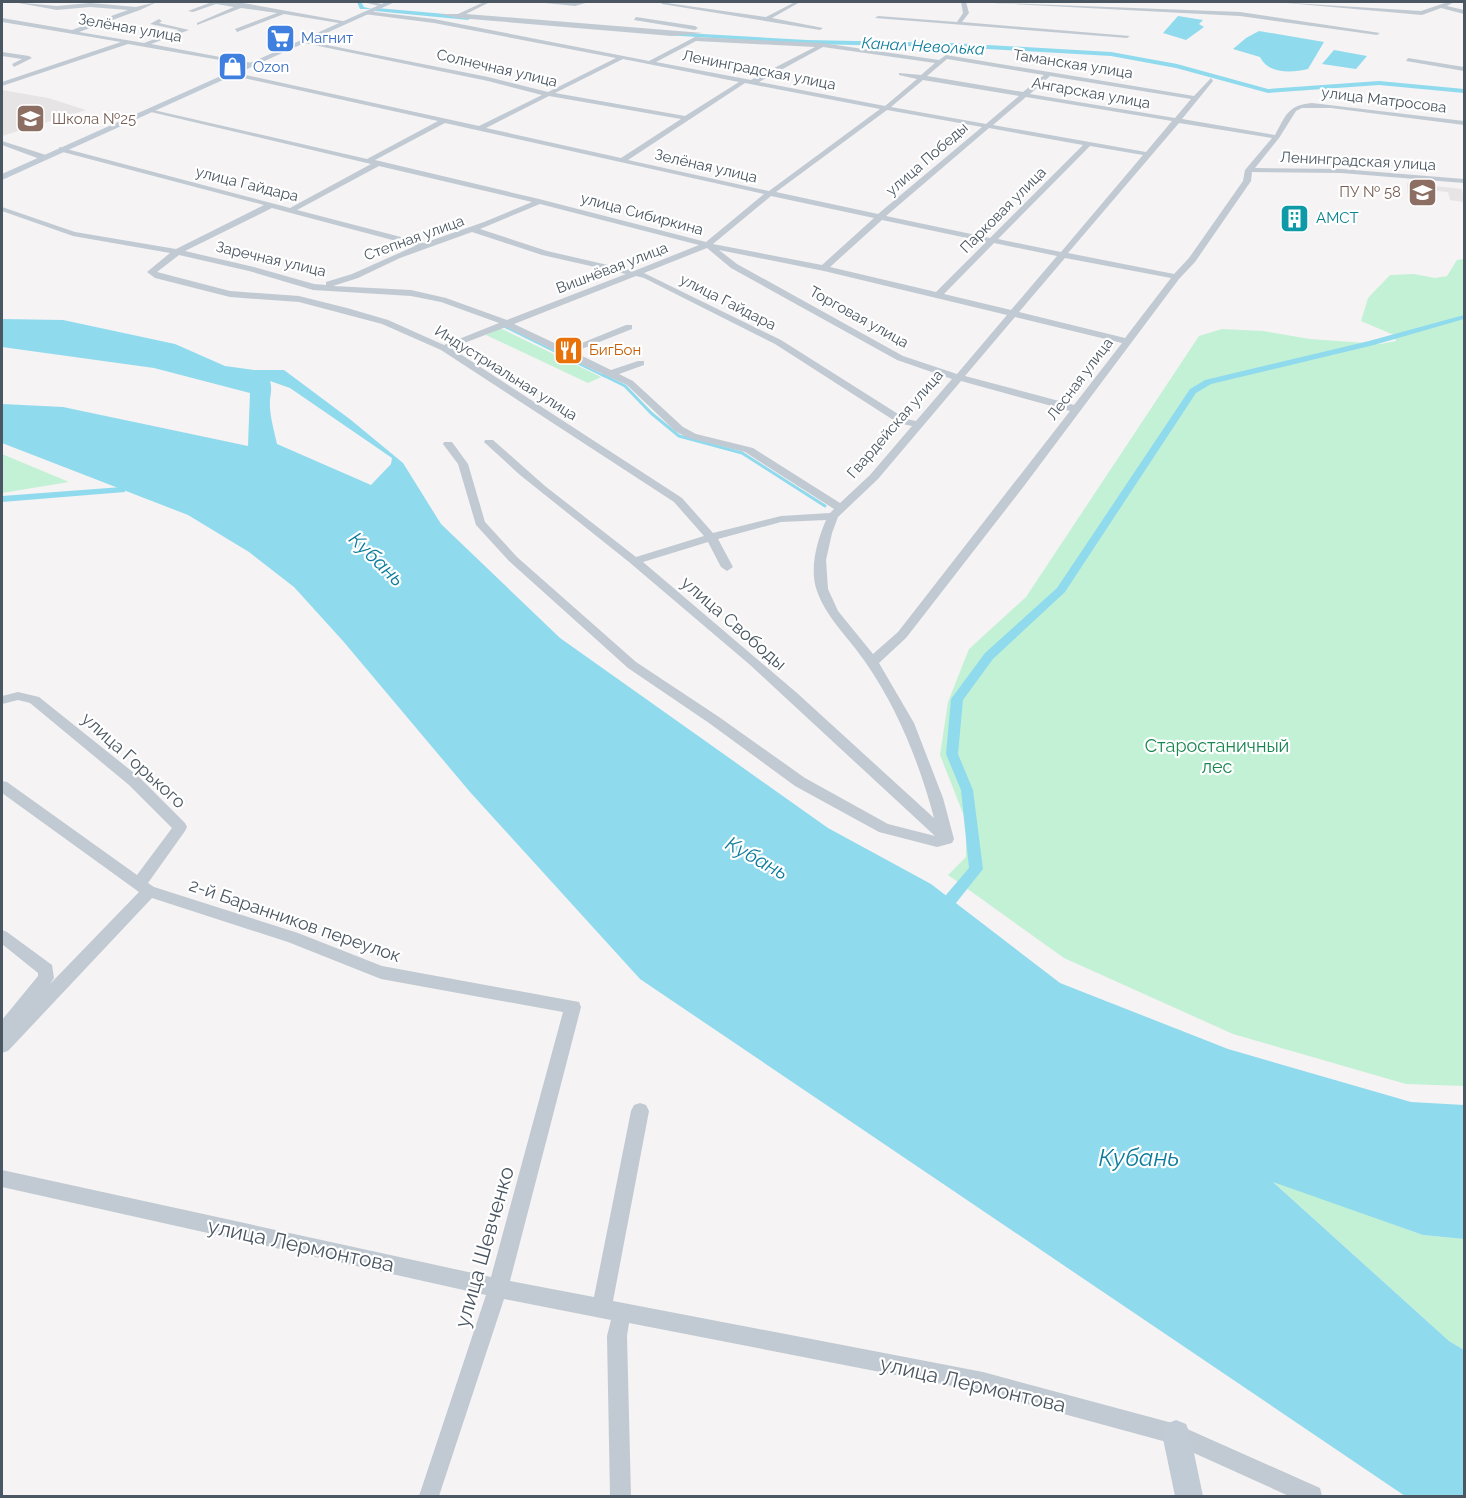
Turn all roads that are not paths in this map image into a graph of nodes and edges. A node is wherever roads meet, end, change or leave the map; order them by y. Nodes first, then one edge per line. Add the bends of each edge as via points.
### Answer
1 (16, 2) edge
2 (155, 2) edge
3 (216, 2) edge
4 (366, 2) edge
5 (391, 2) edge
6 (487, 2) edge
7 (538, 2) edge
8 (662, 2) edge
9 (721, 2) edge
10 (798, 2) edge
11 (964, 2) edge
12 (976, 2) edge
13 (1279, 2) edge
14 (1452, 2) edge
15 (583, 3) edge
16 (105, 5) junction
17 (243, 5) junction
18 (1441, 6) junction
19 (138, 9) junction
20 (374, 9) junction
21 (707, 9) junction
22 (191, 11) dead end
23 (285, 12) junction
24 (1464, 12) edge
25 (93, 13) dead end
26 (697, 14) dead end
27 (458, 16) junction
28 (878, 18) dead end
29 (636, 19) dead end
30 (687, 19) dead end
31 (767, 19) junction
32 (2, 20) edge
33 (159, 21) dead end
34 (345, 22) junction
35 (21, 24) junction
36 (199, 24) dead end
37 (677, 24) junction
38 (958, 24) junction
39 (11, 28) dead end
40 (820, 28) dead end
41 (237, 30) dead end
42 (72, 32) junction
43 (1377, 33) dead end
44 (698, 36) junction
45 (1126, 36) dead end
46 (304, 41) junction
47 (129, 42) junction
48 (144, 44) junction
49 (822, 45) junction
50 (2, 54) edge
51 (621, 58) junction
52 (944, 59) junction
53 (1408, 60) dead end
54 (650, 63) junction
55 (254, 64) junction
56 (14, 65) dead end
57 (1464, 69) edge
58 (1050, 73) junction
59 (232, 74) junction
60 (901, 74) dead end
61 (924, 77) junction
62 (1211, 80) dead end
63 (748, 82) junction
64 (3, 83) edge
65 (547, 94) junction
66 (1023, 96) junction
67 (1196, 98) junction
68 (1300, 106) joint
69 (885, 108) junction
70 (151, 110) junction
71 (686, 118) junction
72 (446, 120) junction
73 (1177, 121) junction
74 (1464, 123) edge
75 (985, 126) junction
76 (481, 128) junction
77 (1277, 137) junction
78 (2, 143) edge
79 (1089, 144) junction
80 (62, 149) junction
81 (1147, 154) junction
82 (44, 157) junction
83 (621, 161) junction
84 (374, 162) junction
85 (1249, 170) junction
86 (2, 177) edge
87 (1464, 181) edge
88 (769, 194) junction
89 (539, 201) junction
90 (271, 205) junction
91 (293, 209) junction
92 (2, 210) edge
93 (880, 217) junction
94 (476, 230) junction
95 (990, 241) junction
96 (707, 245) junction
97 (424, 246) junction
98 (177, 252) junction
99 (1064, 256) junction
100 (824, 268) junction
101 (635, 274) junction
102 (1176, 277) junction
103 (313, 287) junction
104 (937, 296) junction
105 (299, 299) junction
106 (1012, 314) junction
107 (506, 323) junction
108 (629, 327) dead end
109 (1127, 341) junction
110 (444, 348) junction
111 (564, 353) junction
112 (641, 363) dead end
113 (609, 374) junction
114 (957, 377) junction
115 (1076, 409) junction
116 (918, 425) junction
117 (489, 442) dead end
118 (448, 444) dead end
119 (837, 512) junction
120 (711, 537) junction
121 (634, 561) junction
122 (727, 567) dead end
123 (872, 662) junction
124 (2, 700) edge
125 (2, 786) edge
126 (947, 839) junction
127 (144, 888) junction
128 (2, 936) edge
129 (573, 1007) joint
130 (2, 1031) edge
131 (2, 1046) edge
132 (640, 1110) dead end
133 (2, 1178) edge
134 (498, 1288) junction
135 (612, 1310) junction
136 (1176, 1434) junction
137 (429, 1497) edge
138 (620, 1497) edge
139 (1189, 1497) edge
140 (1312, 1497) edge

1 - 16 street, Зелёная улица via 57,8
2 - 19 street
3 - 17 street
3 - 22 street
4 - 20 street, Таманская улица
5 - 20 main road
6 - 27 street
7 - 15 street
8 - 21 street
9 - 21 street
10 - 31 street
11 - 38 street via 966,13
12 - 43 street via 1240,11
13 - 18 street via 1422,13
14 - 18 street
16 - 19 street, Зелёная улица
16 - 25 street, Зелёная улица
17 - 23 street
17 - 36 street
18 - 24 street
19 - 42 street
20 - 27 street, Таманская улица
20 - 34 main road
20 - 51 street, Ленинградская улица
21 - 26 street
21 - 31 street
23 - 34 street
23 - 41 street
27 - 44 street, Таманская улица
28 - 38 street
29 - 37 street
30 - 37 street
31 - 40 street
32 - 35 street, Зелёная улица
33 - 48 street via 153,24 186,31
34 - 46 main road
35 - 39 street
35 - 42 street, Зелёная улица
37 - 44 street via 696,28
38 - 45 street
42 - 47 street, Зелёная улица
44 - 49 street, Таманская улица
44 - 54 street
46 - 55 main road
46 - 65 street, Солнечная улица
47 - 48 street, Зелёная улица
47 - 64 street
48 - 55 street, Зелёная улица
49 - 52 street, Таманская улица
49 - 63 street
50 - 56 street via 29,58
51 - 54 street, Ленинградская улица
51 - 65 street
52 - 58 street, Таманская улица
52 - 61 street, Вишнёвая улица
53 - 57 street
54 - 63 street, Ленинградская улица
55 - 59 main road
58 - 66 street, улица Победы
58 - 67 street, Таманская улица
59 - 70 main road
59 - 72 street, Зелёная улица
60 - 61 street, Ангарская улица
61 - 66 street, Ангарская улица
61 - 69 street, Вишнёвая улица
62 - 67 street, Гвардейская улица
63 - 69 street, Ленинградская улица
63 - 71 street
65 - 71 street, Солнечная улица
65 - 76 street
66 - 73 street, Ангарская улица
66 - 75 street, улица Победы
67 - 73 street, Гвардейская улица
68 - 74 street, улица Матросова via 1374,110
68 - 77 street, Лесная улица via 1293,110
69 - 75 street, Ленинградская улица
69 - 88 street, Вишнёвая улица
70 - 80 main road
70 - 84 street, улица Сибиркина
71 - 83 street
72 - 76 street, Зелёная улица
72 - 84 street
73 - 77 street, Ангарская улица
73 - 81 street, Гвардейская улица
75 - 79 street, Ленинградская улица
75 - 93 street, улица Победы
76 - 83 street, Зелёная улица
77 - 85 street, Лесная улица
78 - 82 street
79 - 81 street, Ленинградская улица
79 - 95 street, Парковая улица
80 - 82 main road
80 - 90 street, улица Гайдара
81 - 99 street, Гвардейская улица
82 - 86 main road
83 - 88 street, Зелёная улица
84 - 89 street, улица Сибиркина
84 - 91 street
85 - 87 street, Ленинградская улица via 1341,171
85 - 102 street, Лесная улица via 1247,181
88 - 93 street, Зелёная улица
88 - 96 street, Вишнёвая улица
89 - 94 street, Степная улица
89 - 96 street, улица Сибиркина
90 - 91 street, улица Гайдара
90 - 98 street
91 - 97 street, улица Гайдара
92 - 98 street, Заречная улица via 73,234
93 - 95 street, Зелёная улица
93 - 100 street, улица Победы
94 - 97 street, Степная улица
94 - 101 street, улица Гайдара via 544,253
95 - 99 street, Зелёная улица
95 - 104 street, Парковая улица
96 - 100 street, улица Сибиркина
96 - 101 street, Вишнёвая улица
96 - 114 street, Торговая улица via 734,266 886,351
97 - 103 street, Степная улица via 339,283
98 - 103 street, Заречная улица
98 - 105 street, Индустриальная улица via 151,272 230,294
99 - 102 street, Зелёная улица
99 - 106 street, Гвардейская улица
100 - 104 street, улица Сибиркина
101 - 107 street, Вишнёвая улица
101 - 116 street, улица Гайдара via 778,342 902,421
102 - 109 street, Лесная улица
103 - 105 street, Степная улица
103 - 107 street, Заречная улица via 411,293
104 - 106 street, улица Сибиркина
105 - 110 street, Индустриальная улица via 385,322
106 - 109 street, улица Сибиркина
106 - 114 street, Гвардейская улица
107 - 110 street, Вишнёвая улица
107 - 111 street, Заречная улица
108 - 111 street
109 - 115 street, Лесная улица
110 - 120 street, Индустриальная улица via 678,500
111 - 113 street, Заречная улица
112 - 113 street
113 - 119 street, Заречная улица via 630,383 679,429 749,450
114 - 115 street, Торговая улица
114 - 116 street, Гвардейская улица
115 - 123 street, Лесная улица via 902,635
116 - 119 street, Гвардейская улица via 874,477
117 - 121 street, улица Свободы
118 - 126 street via 463,464 480,523 513,559 632,665 800,782 884,828 937,842
119 - 120 street via 781,519
119 - 123 street, Гвардейская улица via 826,533 820,560 822,589 833,612
120 - 121 street
120 - 122 street, Индустриальная улица
121 - 126 street, улица Свободы via 888,782
123 - 126 street, Гвардейская улица via 907,723
124 - 127 street, улица Горького via 18,696 34,700 134,781 180,827
125 - 127 street, 2-й Баранников переулок
127 - 129 street, 2-й Баранников переулок via 293,937 381,972
127 - 131 street, улица Горького
128 - 130 street via 46,970 46,978
129 - 134 street, улица Шевченко
132 - 135 street via 607,1271
133 - 134 street, улица Лермонтова
134 - 135 street, улица Лермонтова
134 - 137 street, улица Шевченко
135 - 136 street, улица Лермонтова via 983,1383
135 - 138 street via 617,1336
136 - 139 main road
136 - 140 street, улица Лермонтова

